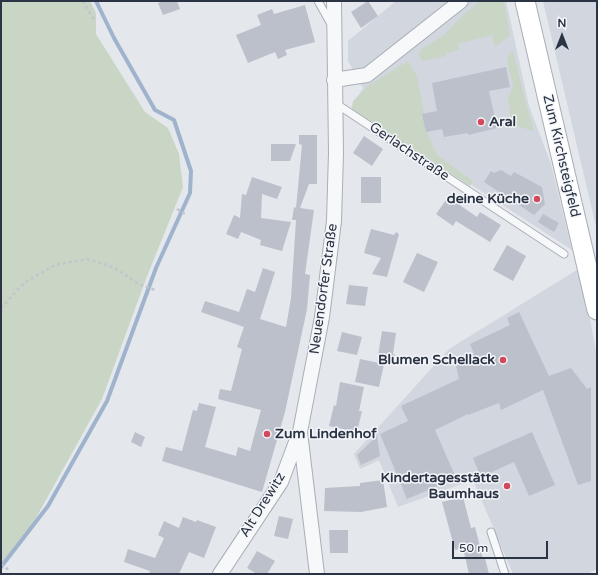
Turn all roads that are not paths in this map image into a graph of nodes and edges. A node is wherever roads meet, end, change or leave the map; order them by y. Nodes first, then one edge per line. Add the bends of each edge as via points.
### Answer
1 (318, 1) edge
2 (334, 1) edge
3 (461, 1) edge
4 (525, 1) edge
5 (334, 30) junction
6 (334, 80) junction
7 (335, 102) junction
8 (564, 254) dead end
9 (597, 310) edge
10 (300, 432) junction
11 (491, 532) dead end
12 (220, 574) edge
13 (317, 574) edge
14 (505, 574) edge

1 - 5 lane
2 - 5 street, Neuendorfer Straße
3 - 6 street via 367,75
4 - 9 street, Zum Kirchsteigfeld
5 - 6 street, Neuendorfer Straße
6 - 7 street, Neuendorfer Straße
7 - 8 lane, Gerlachstraße
7 - 10 street, Neuendorfer Straße via 334,221 322,317
10 - 12 street, Alt Drewitz via 281,482
10 - 13 street, Neuendorfer Straße
11 - 14 lane

